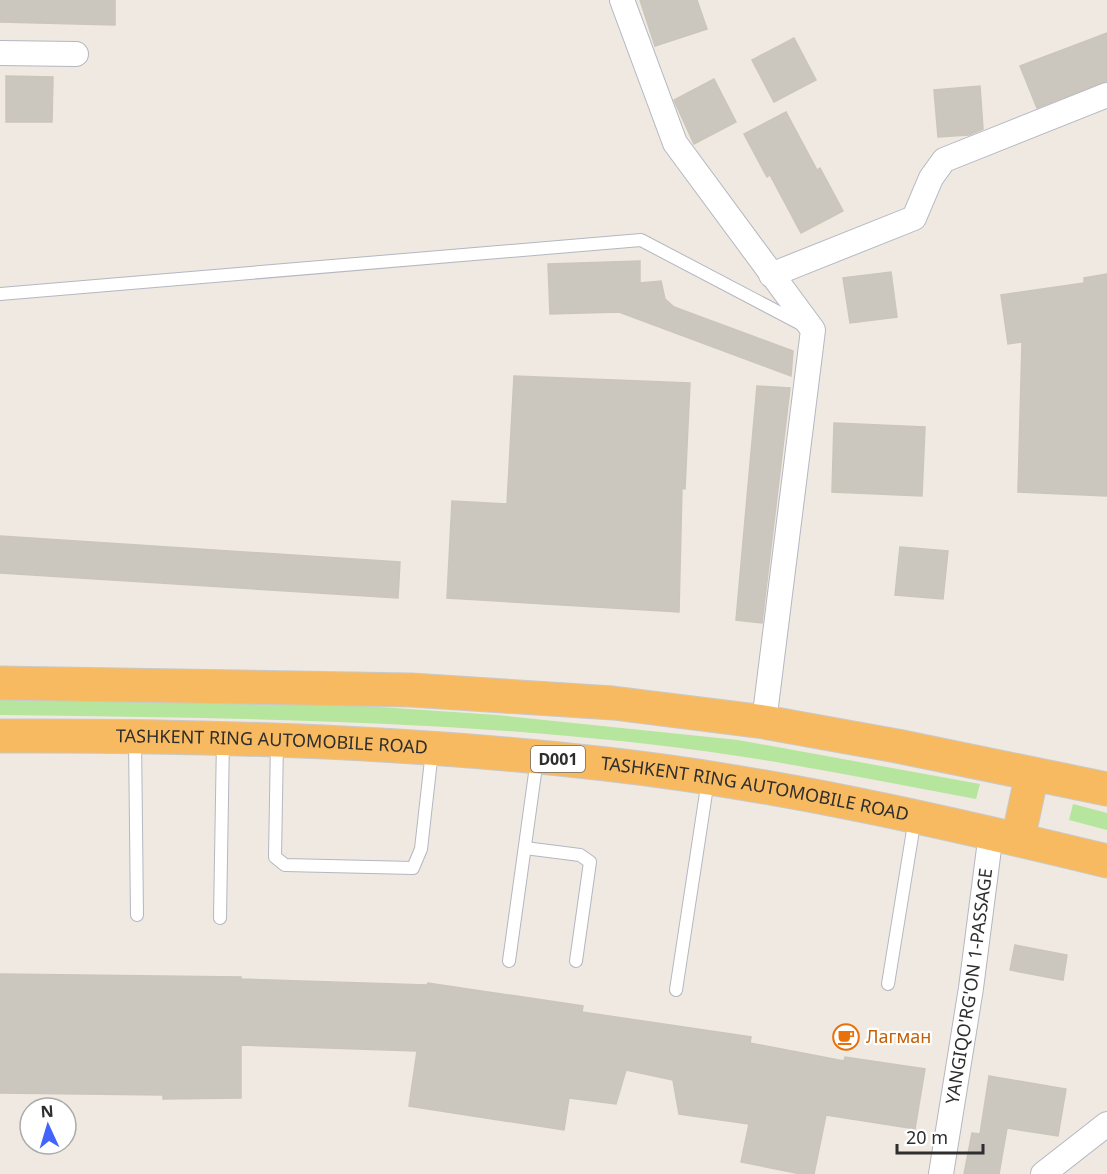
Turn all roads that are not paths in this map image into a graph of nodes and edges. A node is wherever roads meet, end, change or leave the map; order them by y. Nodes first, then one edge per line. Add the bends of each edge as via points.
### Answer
1 (622, 0) edge
2 (0, 53) edge
3 (76, 54) dead end
4 (1107, 95) edge
5 (771, 275) junction
6 (0, 294) edge
7 (813, 330) junction
8 (0, 683) edge
9 (764, 722) junction
10 (0, 736) edge
11 (135, 737) junction
12 (223, 738) junction
13 (277, 741) junction
14 (432, 749) junction
15 (537, 758) junction
16 (1032, 774) junction
17 (708, 778) junction
18 (1107, 789) edge
19 (916, 817) junction
20 (1004, 836) junction
21 (525, 848) junction
22 (1107, 861) edge
23 (137, 915) dead end
24 (220, 918) dead end
25 (509, 961) dead end
26 (576, 961) dead end
27 (888, 984) dead end
28 (676, 990) dead end
29 (1107, 1124) edge
30 (941, 1174) edge
31 (1043, 1174) edge

1 - 5 street via 675,143
2 - 3 street
4 - 5 street via 944,160 931,178 914,218
5 - 7 street
6 - 7 lane via 641,240
7 - 9 street
8 - 9 highway via 411,690 613,703
9 - 16 highway
10 - 11 highway, TASHKENT RING AUTOMOBILE ROAD / D001
11 - 12 highway, TASHKENT RING AUTOMOBILE ROAD / D001
11 - 23 lane
12 - 13 highway, TASHKENT RING AUTOMOBILE ROAD / D001
12 - 24 lane
13 - 14 highway, TASHKENT RING AUTOMOBILE ROAD / D001
13 - 14 lane via 275,857 285,866 413,868 421,849
14 - 15 highway, TASHKENT RING AUTOMOBILE ROAD / D001
15 - 17 highway, TASHKENT RING AUTOMOBILE ROAD / D001
15 - 21 lane
16 - 18 highway
16 - 20 highway
17 - 19 highway, TASHKENT RING AUTOMOBILE ROAD / D001
17 - 28 lane
19 - 20 highway, TASHKENT RING AUTOMOBILE ROAD / D001
19 - 27 lane
20 - 22 highway, TASHKENT RING AUTOMOBILE ROAD / D001
20 - 30 street, YANGIQO'RG'ON 1-PASSAGE via 971,988
21 - 25 lane
21 - 26 lane via 580,855 590,862
29 - 31 street

